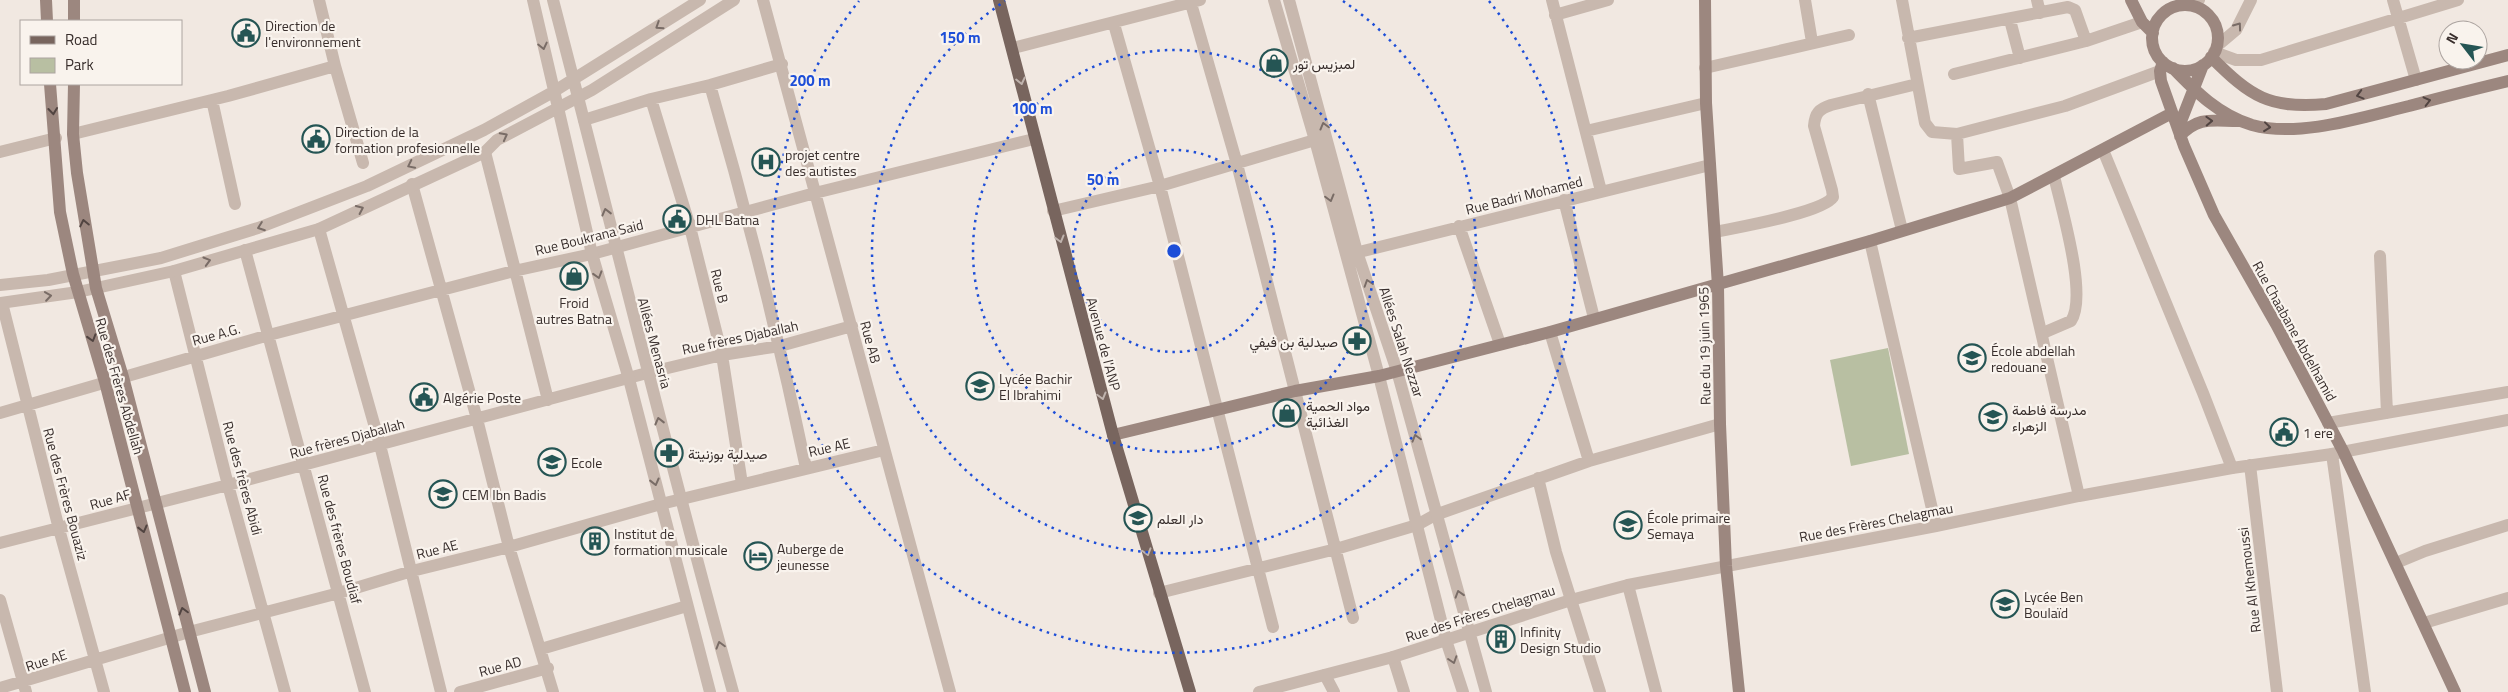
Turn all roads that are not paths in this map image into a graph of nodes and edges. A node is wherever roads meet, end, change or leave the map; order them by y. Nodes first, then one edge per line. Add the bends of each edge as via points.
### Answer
1 (46, 0) edge
2 (74, 0) edge
3 (319, 0) edge
4 (533, 0) edge
5 (553, 0) edge
6 (700, 0) edge
7 (734, 0) edge
8 (763, 0) edge
9 (999, 0) edge
10 (1274, 0) edge
11 (1289, 0) edge
12 (1552, 0) edge
13 (1608, 0) edge
14 (1705, 0) edge
15 (1805, 0) edge
16 (1902, 0) edge
17 (2131, 0) edge
18 (2251, 0) edge
19 (2393, 0) edge
20 (2458, 0) edge
21 (1194, 1) edge
22 (2186, 3) edge
23 (2038, 6) edge
24 (1555, 15) junction
25 (2398, 17) junction
26 (47, 20) edge
27 (74, 20) edge
28 (2010, 20) junction
29 (2142, 22) junction
30 (1114, 24) junction
31 (2153, 33) junction
32 (1849, 34) dead end
33 (1908, 38) junction
34 (2086, 41) junction
35 (1812, 42) junction
36 (1013, 48) junction
37 (2211, 55) junction
38 (2508, 55) edge
39 (2020, 58) junction
40 (782, 64) junction
41 (335, 66) junction
42 (2165, 67) junction
43 (1706, 68) junction
44 (1954, 74) dead end
45 (573, 79) junction
46 (2416, 80) junction
47 (2508, 81) edge
48 (1917, 84) junction
49 (50, 85) edge
50 (74, 85) edge
51 (710, 85) junction
52 (2194, 90) junction
53 (553, 92) junction
54 (1868, 94) junction
55 (579, 95) junction
56 (651, 99) junction
57 (212, 100) junction
58 (1706, 103) junction
59 (558, 107) junction
60 (2172, 113) junction
61 (584, 120) junction
62 (2242, 121) junction
63 (1586, 131) junction
64 (2179, 132) junction
65 (73, 134) junction
66 (1957, 134) junction
67 (56, 138) junction
68 (1034, 139) junction
69 (1315, 140) junction
70 (2103, 150) junction
71 (0, 152) edge
72 (485, 152) junction
73 (363, 164) dead end
74 (1237, 164) junction
75 (1710, 165) junction
76 (2054, 176) junction
77 (412, 184) junction
78 (1160, 186) junction
79 (1601, 190) junction
80 (815, 193) junction
81 (2010, 198) junction
82 (1564, 200) junction
83 (235, 204) dead end
84 (1053, 211) junction
85 (747, 212) junction
86 (1459, 226) junction
87 (690, 227) junction
88 (319, 229) junction
89 (1902, 230) junction
90 (1715, 232) junction
91 (1870, 241) junction
92 (614, 247) junction
93 (245, 250) junction
94 (592, 254) junction
95 (1351, 254) junction
96 (2380, 256) dead end
97 (94, 271) junction
98 (174, 271) junction
99 (514, 271) junction
100 (73, 274) junction
101 (0, 286) edge
102 (1718, 286) junction
103 (96, 288) junction
104 (441, 290) junction
105 (78, 292) junction
106 (1, 303) edge
107 (344, 316) junction
108 (1594, 318) junction
109 (852, 326) junction
110 (1550, 332) junction
111 (2043, 333) junction
112 (269, 335) junction
113 (1500, 344) junction
114 (780, 346) junction
115 (195, 355) junction
116 (722, 355) junction
117 (1397, 371) junction
118 (647, 373) junction
119 (1379, 376) junction
120 (123, 377) junction
121 (629, 379) junction
122 (105, 382) junction
123 (1295, 391) junction
124 (2508, 392) edge
125 (548, 400) junction
126 (27, 405) junction
127 (1216, 409) junction
128 (0, 413) edge
129 (2387, 413) junction
130 (477, 419) junction
131 (2508, 420) edge
132 (2328, 422) junction
133 (1720, 424) junction
134 (1112, 435) junction
135 (380, 445) junction
136 (884, 450) junction
137 (2337, 452) junction
138 (1589, 461) junction
139 (305, 465) junction
140 (2250, 465) junction
141 (806, 468) junction
142 (2232, 468) junction
143 (1538, 478) junction
144 (742, 484) junction
145 (228, 485) junction
146 (2079, 496) junction
147 (680, 499) junction
148 (154, 503) junction
149 (661, 504) junction
150 (137, 507) junction
151 (1435, 514) junction
152 (1417, 525) junction
153 (2508, 525) edge
154 (1936, 526) junction
155 (59, 529) junction
156 (0, 544) edge
157 (509, 547) junction
158 (1336, 549) junction
159 (2396, 563) junction
160 (1726, 566) junction
161 (1257, 567) junction
162 (412, 571) junction
163 (1628, 585) junction
164 (1159, 593) junction
165 (339, 594) junction
166 (2508, 598) edge
167 (0, 600) edge
168 (1571, 600) junction
169 (687, 606) junction
170 (264, 612) junction
171 (1353, 618) dead end
172 (2424, 622) junction
173 (1273, 627) dead end
174 (189, 632) junction
175 (1471, 632) junction
176 (170, 638) junction
177 (1446, 640) junction
178 (541, 649) junction
179 (1393, 657) junction
180 (96, 659) junction
181 (548, 668) junction
182 (1325, 675) junction
183 (24, 687) edge
184 (0, 688) edge
185 (104, 692) edge
186 (185, 692) edge
187 (205, 692) edge
188 (285, 692) edge
189 (365, 692) edge
190 (440, 692) edge
191 (460, 692) edge
192 (553, 692) edge
193 (710, 692) edge
194 (733, 692) edge
195 (950, 692) edge
196 (1190, 692) edge
197 (1259, 692) edge
198 (1334, 692) edge
199 (1404, 692) edge
200 (1463, 692) edge
201 (1486, 692) edge
202 (1600, 692) edge
203 (1656, 692) edge
204 (1739, 692) edge
205 (2277, 692) edge
206 (2365, 692) edge
207 (2455, 692) edge

1 - 26 main road
2 - 27 main road
3 - 41 street
4 -> 53 street
5 - 45 street, Allées Menasria
6 -> 45 street
7 - 55 street via 592,90
8 - 40 street, Rue AB
9 - 36 main road, Avenue de l'ANP
10 - 69 street
95 -> 11 street, Allées Salah Nezzar
12 - 24 street
13 - 24 street
14 - 43 main road, Rue du 19 juin 1965
15 - 35 street
16 - 33 street
17 - 29 main road
37 -> 18 street via 2236,30
19 - 25 street
20 - 25 street
21 - 30 street
21 - 74 street
22 - 31 main road via 2166,11 2157,21
22 - 37 main road via 2204,10 2213,20 2218,32
23 - 28 street
23 - 34 street via 2072,8
24 - 63 street
25 - 37 street via 2261,60
25 - 46 street
28 - 33 street
28 - 39 street
29 - 31 main road
29 - 34 street
30 - 36 street
30 - 78 street
31 - 42 main road via 2156,54
32 - 35 street
33 - 48 street
34 - 39 street
35 - 43 street
36 -> 68 main road, Avenue de l'ANP
37 - 42 main road via 2193,70
46 -> 37 main road via 2326,104 2300,106 2270,102 2247,91
37 - 52 main road
38 - 46 main road
39 - 44 street
40 - 51 street
40 - 80 street, Rue AB
41 - 57 street
41 - 73 street
42 - 52 main road
42 - 60 main road, Rue Chaabane Abdelhamid via 2161,81
42 - 66 street via 2065,106
43 - 58 main road, Rue du 19 juin 1965
45 - 53 street
45 - 55 street, Allées Menasria
62 -> 47 main road via 2269,127 2310,127
48 - 54 street
48 - 66 street via 1928,129
49 -> 67 main road, Rue des Frères Abdellah
50 - 65 main road, Rue des Frères Abdellah
51 - 56 street
51 - 85 street
52 - 62 main road via 2219,110
52 - 64 main road
53 - 59 street
53 -> 97 street via 484,130 367,186 258,228 161,258
54 - 89 street
54 - 90 street via 1822,108 1815,115 1814,126 1832,190 1830,201 1808,211
55 - 59 street
55 - 61 street, Allées Menasria
56 - 61 street
56 - 87 street, Rue B
57 - 65 street
57 - 83 street
58 - 63 street
58 - 75 main road, Rue du 19 juin 1965
72 -> 59 street via 497,140
59 - 94 street
60 - 64 main road, Rue Chaabane Abdelhamid
60 - 70 main road
92 -> 61 street, Allées Menasria
64 -> 62 main road via 2200,121
63 - 79 street
64 - 132 main road, Rue Chaabane Abdelhamid via 2214,215
97 -> 65 main road, Rue des Frères Abdellah via 80,204
66 - 81 street via 1958,168 1997,162
67 - 71 street
67 - 100 main road, Rue des Frères Abdellah via 60,212
68 - 80 street, Rue Boukrana Said
68 - 84 main road, Avenue de l'ANP
69 - 74 street
69 -> 95 street
70 - 76 main road
70 - 142 street
72 - 77 street
72 - 99 street
74 - 78 street
74 - 123 street
75 - 79 street, Rue Badri Mohamed
75 - 90 main road, Rue du 19 juin 1965
76 - 81 main road
76 - 111 street via 2077,282 2076,306 2071,321
88 -> 77 street
77 - 104 street
78 - 84 street
78 - 127 street
79 - 82 street, Rue Badri Mohamed
80 - 85 street, Rue Boukrana Said
80 - 109 street, Rue AB
81 - 89 main road
81 - 111 street
82 - 86 street, Rue Badri Mohamed
82 - 108 street
84 -> 134 main road, Avenue de l'ANP
85 - 87 street, Rue Boukrana Said
85 - 114 street
86 - 95 street, Rue Badri Mohamed
86 - 113 street
87 - 92 street, Rue Boukrana Said
87 - 116 street, Rue B
88 - 93 street
88 - 107 street
89 - 91 main road
90 - 102 main road, Rue du 19 juin 1965
91 - 102 main road
91 - 154 street
92 - 94 street, Rue Boukrana Said
92 - 118 street, Allées Menasria
98 -> 93 street
93 - 112 street, Rue des frères Boudiaf
94 - 99 street, Rue Boukrana Said
94 -> 121 street
117 -> 95 street, Allées Salah Nezzar
95 - 119 street
96 - 129 street
97 - 100 street
97 - 103 main road, Rue des Frères Abdellah
98 - 103 street
98 - 115 street, Rue des frères Abidi
99 - 104 street, Rue Boukrana Said
99 - 125 street
100 - 101 street
100 - 105 main road, Rue des Frères Abdellah
102 - 108 main road
102 - 133 main road, Rue du 19 juin 1965
103 - 105 street
103 - 120 main road, Rue des Frères Abdellah
104 - 107 street, Rue A.G.
104 - 130 street
106 -> 105 street
105 -> 122 main road, Rue des Frères Abdellah
106 - 126 street, Rue des Frères Bouaziz
107 - 112 street, Rue A.G.
107 - 135 street
108 - 110 main road
109 - 114 street, Rue frères Djaballah
109 - 136 street, Rue AB
110 - 113 main road
110 - 138 street
111 - 146 street
112 - 115 street, Rue A.G.
112 - 139 street, Rue des frères Boudiaf
113 - 117 main road
114 - 116 street, Rue frères Djaballah
114 - 141 street
115 - 120 street, Rue A.G.
115 - 145 street, Rue des frères Abidi
116 - 118 street, Rue frères Djaballah
116 - 144 street, Rue B
117 - 119 main road
151 -> 117 street, Allées Salah Nezzar
118 - 121 street, Rue frères Djaballah
147 -> 118 street, Allées Menasria
119 - 123 main road
119 - 152 street
120 - 122 street, Rue A.G.
120 - 148 main road, Rue des Frères Abdellah
121 - 125 street, Rue frères Djaballah
121 -> 149 street
122 - 126 street, Rue A.G.
122 - 150 main road, Rue des Frères Abdellah
123 - 127 main road
123 - 158 street
124 - 129 street
125 - 130 street, Rue frères Djaballah
126 - 128 street, Rue A.G.
126 - 155 street, Rue des Frères Bouaziz
127 - 134 main road
127 - 161 street
129 - 132 street
130 - 135 street, Rue frères Djaballah
130 - 157 street
131 - 137 street, Rue des Frères Chelagmau
132 - 137 main road, Rue Chaabane Abdelhamid
133 - 138 street
133 - 160 main road, Rue du 19 juin 1965
134 -> 164 main road, Avenue de l'ANP
135 - 139 street, Rue frères Djaballah
135 - 162 street
136 - 141 street, Rue AE
136 - 195 street, Rue AB
137 - 140 street, Rue des Frères Chelagmau
137 - 159 main road, Rue Chaabane Abdelhamid
137 - 206 street
138 - 143 street
139 - 145 street, Rue frères Djaballah
139 - 165 street, Rue des frères Boudiaf
140 - 142 street, Rue des Frères Chelagmau
140 - 205 street, Rue Al Khemoussi
141 - 144 street, Rue AE
142 - 146 street, Rue des Frères Chelagmau
143 - 151 street
143 - 168 street
144 - 147 street, Rue AE
145 - 148 street, Rue AF
145 - 170 street, Rue des frères Abidi
146 - 154 street, Rue des Frères Chelagmau
147 - 149 street, Rue AE
194 -> 147 street, Allées Menasria
148 - 150 street, Rue AF
174 -> 148 main road, Rue des Frères Abdellah
149 - 157 street, Rue AE
149 - 169 street
150 - 155 street, Rue AF
150 -> 176 main road, Rue des Frères Abdellah
151 - 152 street
175 -> 151 street, Allées Salah Nezzar
152 - 158 street
152 - 177 street
153 - 159 street
154 - 160 street, Rue des Frères Chelagmau
155 - 156 street, Rue AF
155 - 180 street, Rue des Frères Bouaziz
157 - 162 street, Rue AE
157 - 178 street
158 - 161 street
158 - 171 street
159 - 172 main road, Rue Chaabane Abdelhamid
160 - 163 street, Rue des Frères Chelagmau
160 - 204 main road, Rue du 19 juin 1965
161 - 164 street
161 - 173 street
162 - 165 street, Rue AE
162 - 190 street
163 - 168 street, Rue des Frères Chelagmau
163 - 203 street
164 - 196 main road, Avenue de l'ANP
165 - 170 street, Rue AE
165 - 189 street, Rue des frères Boudiaf
166 - 172 street
167 - 183 street
168 - 175 street, Rue des Frères Chelagmau
168 - 202 street
169 - 178 street
169 - 193 street
170 - 174 street, Rue AE
170 - 188 street, Rue des frères Abidi
172 - 207 main road, Rue Chaabane Abdelhamid
174 - 176 street, Rue AE
174 - 187 main road, Rue des Frères Abdellah
175 - 177 street, Rue des Frères Chelagmau
175 - 201 street, Allées Salah Nezzar
176 - 180 street, Rue AE
176 - 186 main road, Rue des Frères Abdellah
177 - 179 street, Rue des Frères Chelagmau
177 -> 200 street
178 - 181 street
179 - 182 street, Rue des Frères Chelagmau
179 - 199 street
180 - 183 street, Rue AE
180 - 185 street, Rue des Frères Bouaziz
181 - 191 street, Rue AD
181 - 192 street
182 - 197 street, Rue des Frères Chelagmau
182 - 198 street
183 - 184 street, Rue AE

